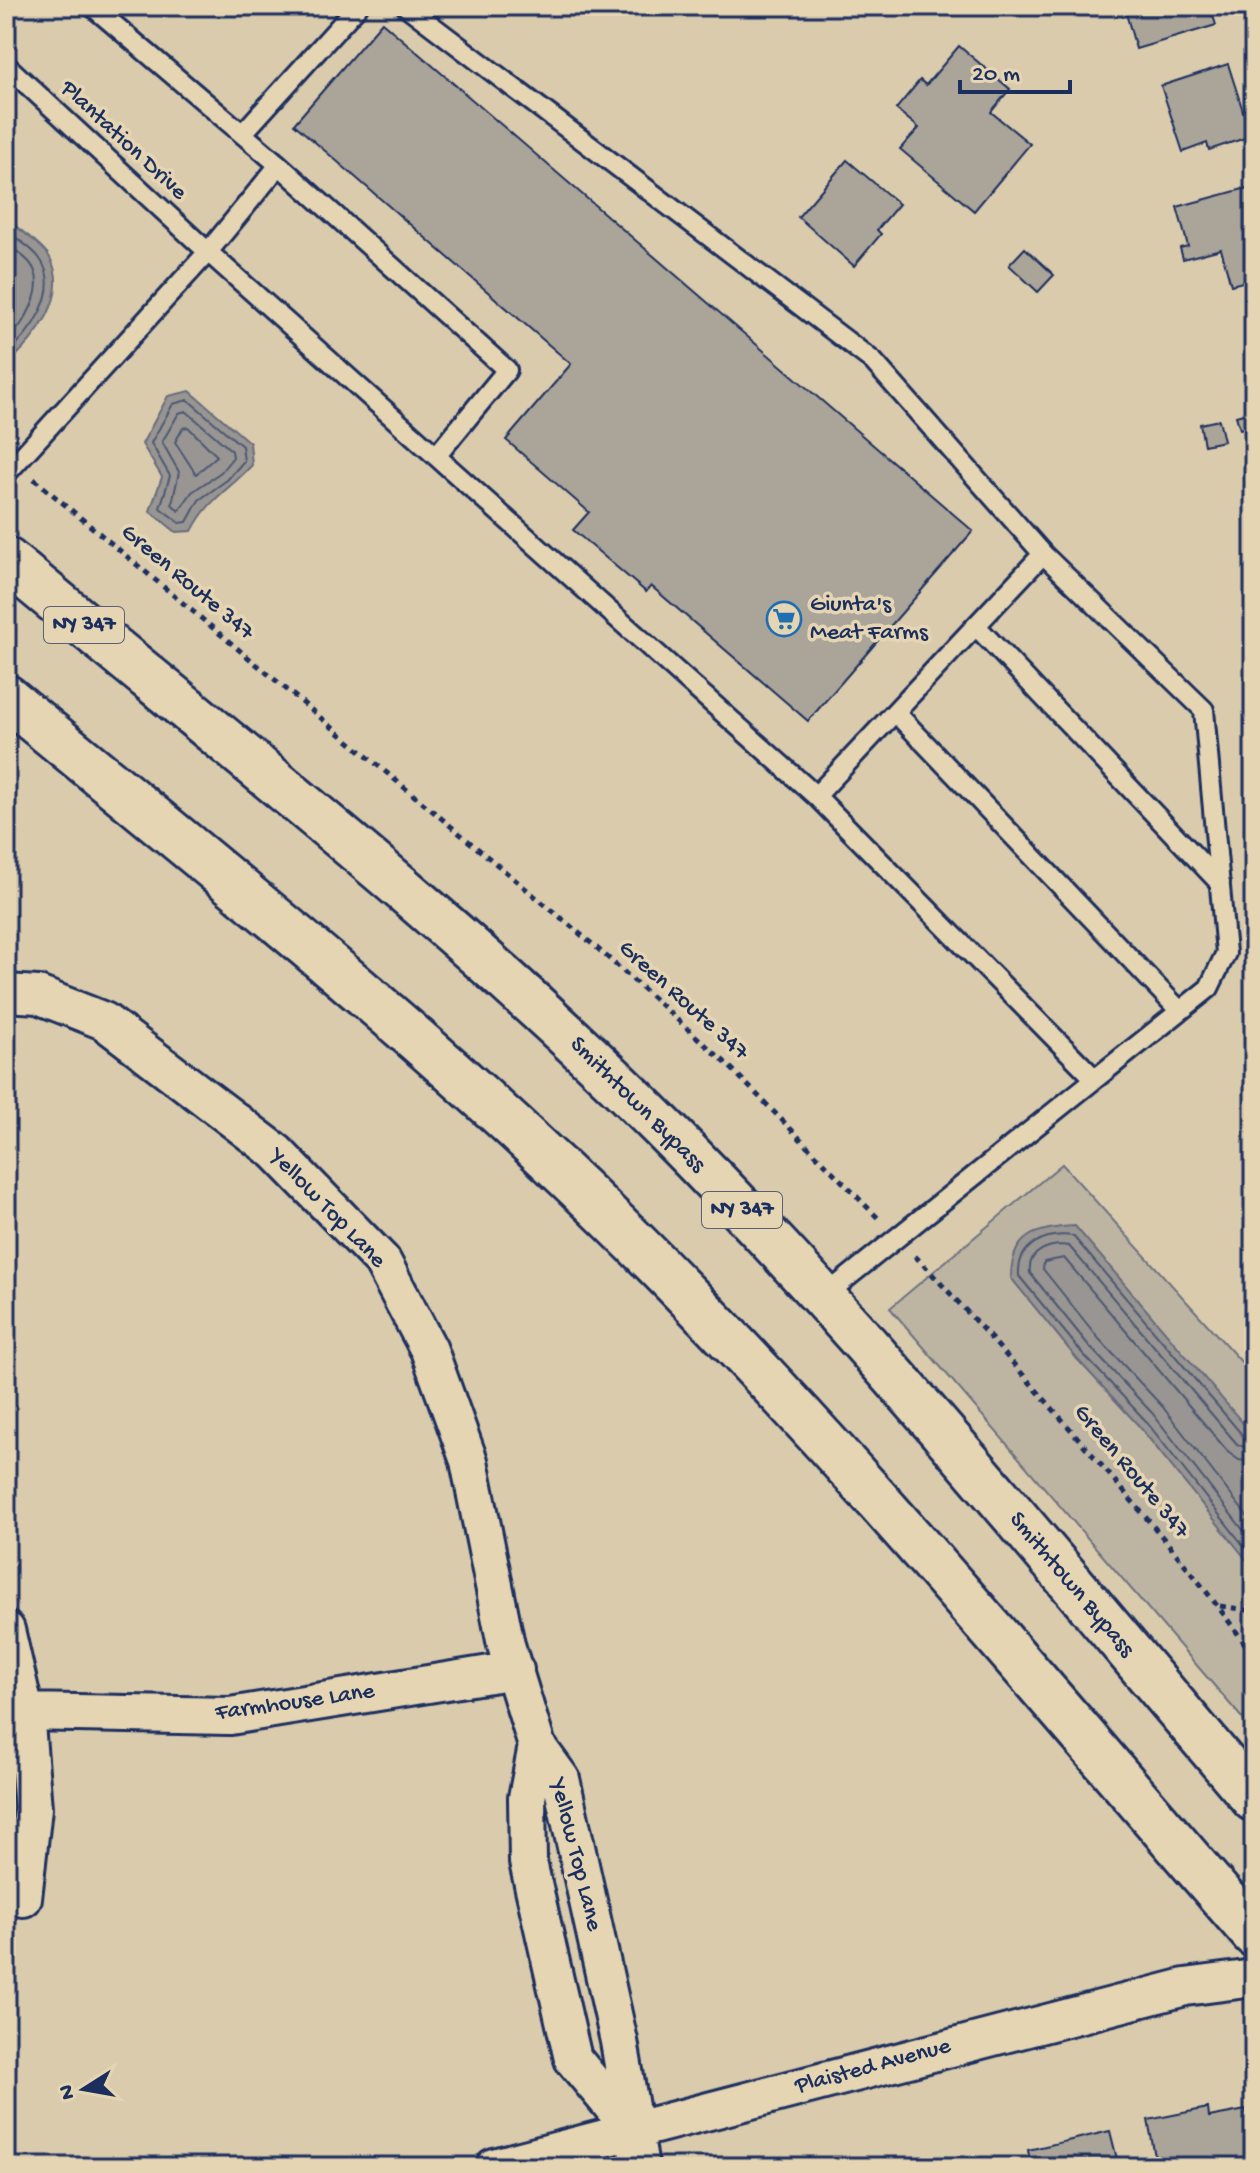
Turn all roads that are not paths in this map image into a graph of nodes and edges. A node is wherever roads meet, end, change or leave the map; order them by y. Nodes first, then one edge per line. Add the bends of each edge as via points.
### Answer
1 (92, 6) edge
2 (358, 6) edge
3 (406, 6) edge
4 (6, 65) edge
5 (243, 133) junction
6 (279, 165) junction
7 (208, 252) junction
8 (437, 455) junction
9 (11, 468) edge
10 (1043, 554) junction
11 (6, 560) edge
12 (976, 626) junction
13 (6, 697) edge
14 (897, 714) junction
15 (816, 796) junction
16 (1220, 883) junction
17 (6, 993) edge
18 (1180, 1011) junction
19 (1095, 1079) junction
20 (823, 1297) junction
21 (6, 1630) edge
22 (515, 1670) junction
23 (25, 1712) junction
24 (537, 1746) junction
25 (1254, 1799) edge
26 (23, 1898) dead end
27 (1254, 1934) edge
28 (603, 1968) junction
29 (554, 1978) junction
30 (1254, 1978) edge
31 (632, 2130) junction
32 (494, 2167) edge
33 (640, 2167) edge

1 - 5 lane
2 - 5 lane
3 - 10 lane via 873,361
4 - 7 lane, Plantation Drive
5 - 6 lane
6 - 7 lane
6 - 8 lane via 507,370
7 - 8 lane, Plantation Drive
7 - 9 lane
8 - 15 lane, Plantation Drive
10 - 12 lane
10 - 16 lane via 1204,710
11 - 20 highway, Smithtown Bypass / NY 347 via 362,856 566,1034
12 - 14 lane
12 - 16 lane
13 - 27 highway via 417,1041 613,1221 796,1411
14 - 15 lane
14 - 18 lane
15 - 19 lane, Plantation Drive
16 - 18 lane via 1226,953 1209,988
17 - 22 street, Yellow Top Lane via 38,995 104,1021 276,1152 382,1261 429,1350 469,1461
18 - 19 lane
19 - 20 lane
20 - 25 highway, Smithtown Bypass / NY 347
21 - 23 street
22 - 23 street, Farmhouse Lane via 230,1716
22 - 24 street, Yellow Top Lane
23 - 26 street via 33,1808
24 - 28 street, Yellow Top Lane via 561,1779
24 - 29 street, Yellow Top Lane via 527,1798 528,1862
28 - 29 street
28 - 31 street, Yellow Top Lane
29 - 31 street, Yellow Top Lane via 573,2059
30 - 31 street, Plaisted Avenue via 1185,1987
31 - 32 street, Plaisted Avenue
31 - 33 street

